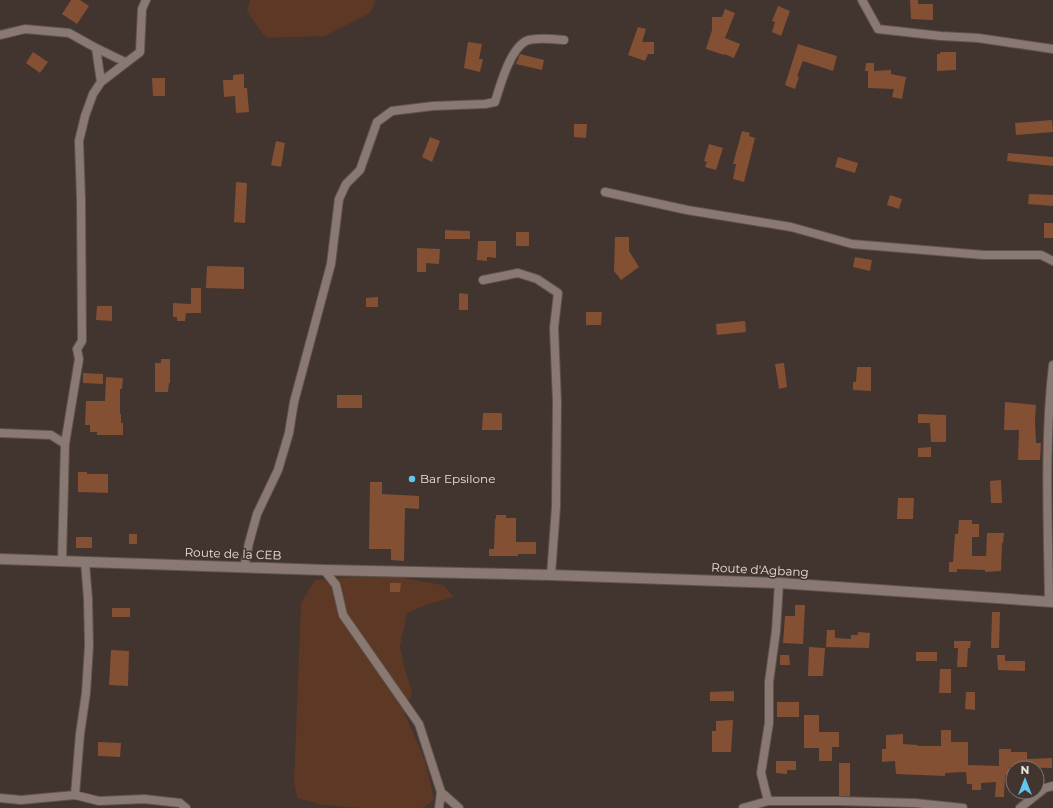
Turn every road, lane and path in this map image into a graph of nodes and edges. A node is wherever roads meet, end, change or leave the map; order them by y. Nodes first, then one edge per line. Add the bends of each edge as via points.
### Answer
1 (146, 0) edge
2 (862, 0) edge
3 (0, 35) edge
4 (564, 40) dead end
5 (96, 48) junction
6 (1053, 49) edge
7 (125, 62) junction
8 (101, 82) junction
9 (605, 192) dead end
10 (1053, 260) edge
11 (483, 280) dead end
12 (1053, 365) edge
13 (0, 433) edge
14 (65, 444) junction
15 (0, 559) edge
16 (62, 560) junction
17 (84, 562) junction
18 (244, 568) junction
19 (324, 570) junction
20 (465, 574) joint
21 (551, 575) junction
22 (779, 583) junction
23 (1051, 602) edge
24 (1053, 786) edge
25 (441, 792) junction
26 (75, 795) junction
27 (0, 798) edge
28 (768, 801) junction
29 (186, 808) edge
30 (439, 808) edge
31 (459, 808) edge
32 (743, 808) edge
33 (963, 808) edge
34 (1020, 808) edge

1 - 7 street via 142,9 140,52
2 - 6 street via 878,28
3 - 5 street via 25,28 69,33
4 - 18 street via 547,38 526,41 515,51 495,102 392,111 377,122 360,170 346,184 339,199 331,264 294,402 289,433 278,470 257,514
5 - 7 street
5 - 8 street
7 - 8 street
8 - 14 street via 85,116 79,141 82,341 77,349 79,359
9 - 10 street via 687,210 790,227 852,244 984,255 1041,255
11 - 21 street via 518,274 537,279 558,293 554,328 557,402 556,507
12 - 23 street via 1049,400 1048,523
13 - 14 street via 51,435
14 - 16 street
15 - 16 main road, Route de la CEB
16 - 17 main road, Route de la CEB
17 - 18 main road, Route de la CEB
17 - 26 street via 89,646
18 - 19 main road, Route de la CEB
19 - 20 main road, Route de la CEB
19 - 25 street via 336,585 343,615 419,724
20 - 21 main road, Route d'Agbang
21 - 22 main road, Route d'Agbang
22 - 23 main road, Route d'Agbang
22 - 28 street via 769,682 769,723 761,773
24 - 34 street via 1045,788
25 - 30 street
25 - 31 street
26 - 27 street via 21,800
26 - 29 street via 99,801 144,799 180,803
28 - 32 street
28 - 33 street via 915,803

